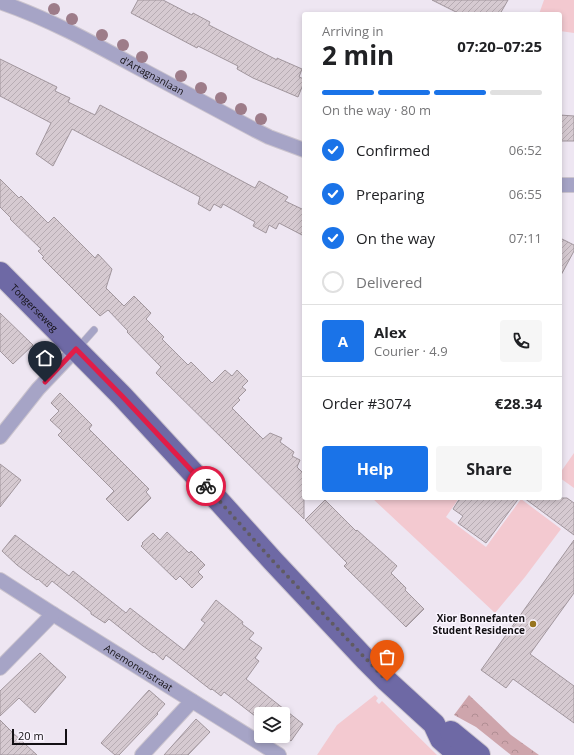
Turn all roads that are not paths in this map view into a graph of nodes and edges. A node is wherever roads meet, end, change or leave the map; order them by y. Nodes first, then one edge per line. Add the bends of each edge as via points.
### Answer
1 (0, 2) edge
2 (302, 149) edge
3 (562, 185) edge
4 (574, 185) edge
5 (0, 273) edge
6 (94, 330) dead end
7 (76, 349) junction
8 (0, 437) edge
9 (0, 580) edge
10 (53, 614) junction
11 (0, 668) edge
12 (192, 701) junction
13 (434, 724) junction
14 (142, 755) edge
15 (279, 755) edge
16 (459, 755) edge
17 (479, 755) edge

1 - 2 street, d'Artagnanlaan via 90,41 255,130
3 - 4 street
5 - 7 main road, Tongerseweg
6 - 7 lane
7 - 8 street
7 - 13 main road, Tongerseweg via 366,660
9 - 10 street, Anemonenstraat
10 - 11 street
10 - 12 street, Anemonenstraat
12 - 14 street
12 - 15 street, Anemonenstraat
13 - 16 main road, Tongerseweg via 441,739
13 - 17 main road, Tongerseweg via 449,730

